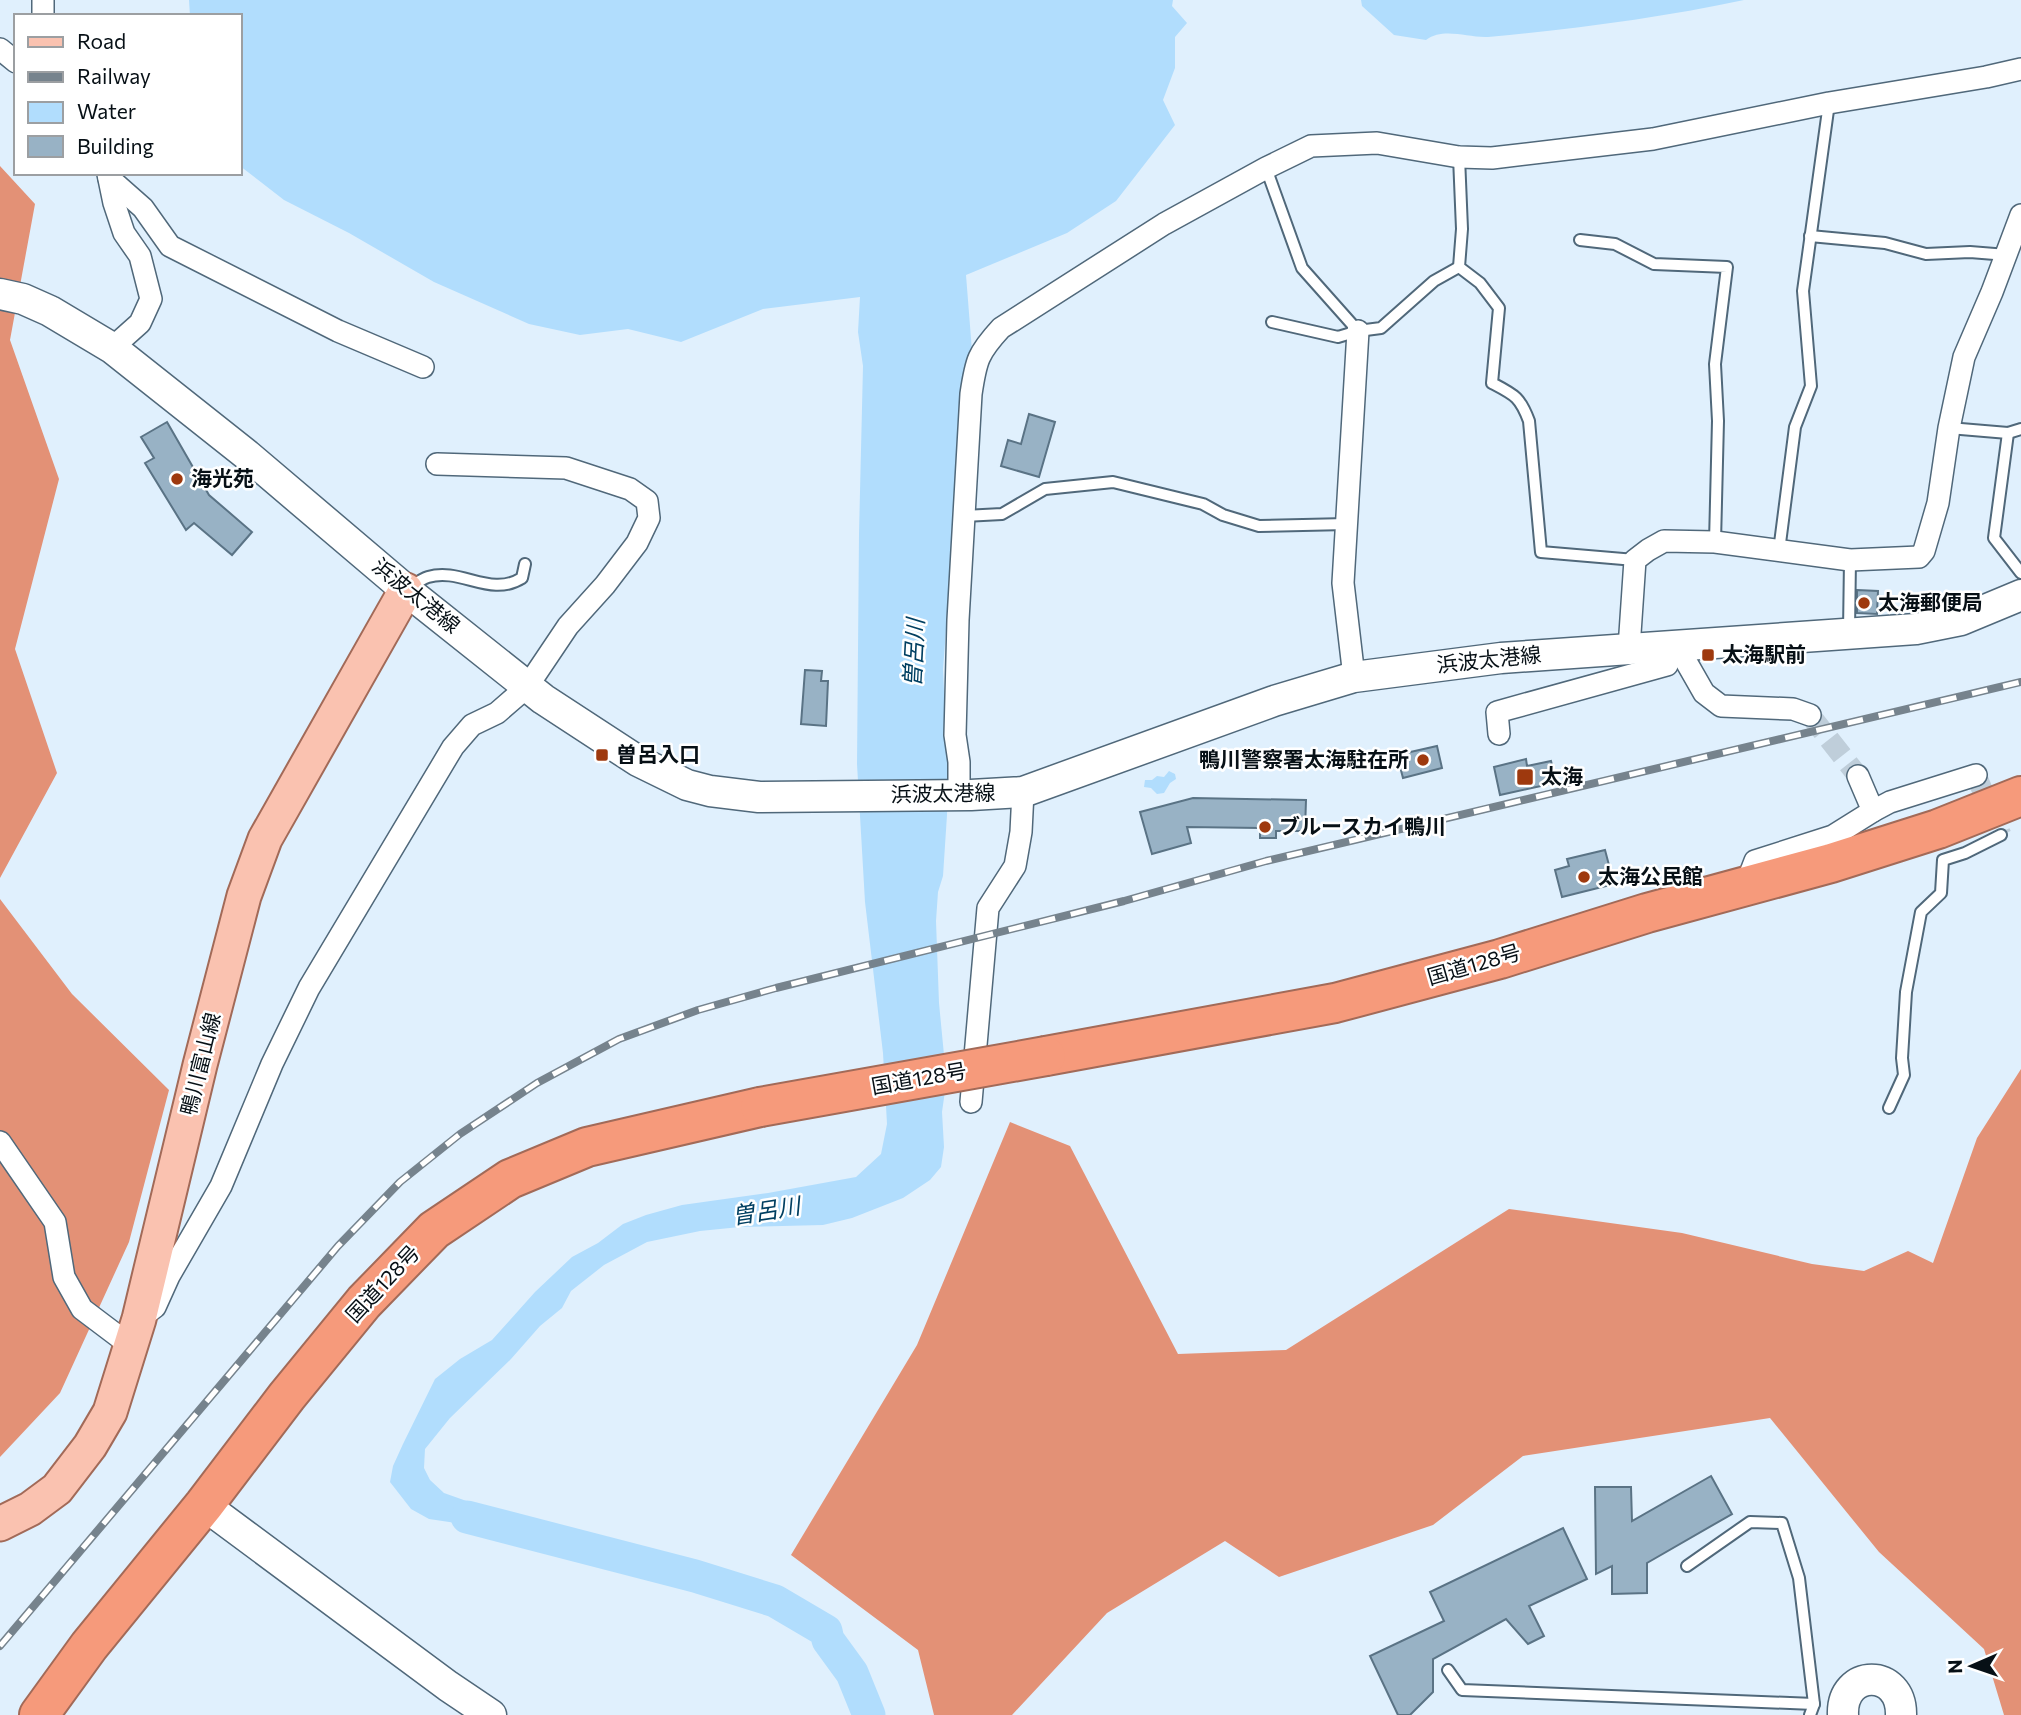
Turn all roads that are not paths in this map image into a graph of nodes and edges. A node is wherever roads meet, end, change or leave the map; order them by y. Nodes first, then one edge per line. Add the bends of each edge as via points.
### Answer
1 (0, 49) edge
2 (14, 60) edge
3 (2021, 69) edge
4 (1829, 103) junction
5 (1459, 157) junction
6 (1266, 168) junction
7 (108, 176) edge
8 (2021, 215) edge
9 (1810, 236) junction
10 (1580, 240) dead end
11 (2007, 255) junction
12 (1459, 267) junction
13 (0, 293) edge
14 (1272, 322) dead end
15 (1358, 331) junction
16 (111, 348) junction
17 (423, 367) dead end
18 (1949, 428) junction
19 (2021, 429) edge
20 (2008, 433) junction
21 (438, 464) dead end
22 (964, 516) junction
23 (1347, 524) junction
24 (1714, 542) junction
25 (1779, 551) junction
26 (1636, 560) junction
27 (1850, 560) junction
28 (525, 564) dead end
29 (2021, 573) edge
30 (406, 590) junction
31 (2021, 595) edge
32 (1849, 634) junction
33 (1676, 644) junction
34 (1629, 648) junction
35 (1354, 677) junction
36 (527, 687) junction
37 (1810, 715) tunnel mouth
38 (1499, 734) dead end
39 (1976, 775) dead end
40 (1858, 776) tunnel mouth
41 (1023, 792) junction
42 (954, 794) junction
43 (2021, 796) edge
44 (1873, 811) junction
45 (2001, 835) dead end
46 (1745, 887) junction
47 (971, 1102) dead end
48 (1889, 1108) dead end
49 (0, 1142) edge
50 (135, 1332) junction
51 (204, 1505) junction
52 (0, 1524) edge
53 (1687, 1566) dead end
54 (1448, 1670) dead end
55 (1812, 1710) edge
56 (39, 1715) edge
57 (491, 1715) edge
58 (1843, 1715) edge
59 (1901, 1715) edge

1 - 2 street
3 - 4 street
4 - 5 street via 1653,139 1492,158
4 - 9 lane
5 - 6 street via 1377,143 1311,146
5 - 12 lane
6 - 15 lane via 1302,268
6 - 22 street via 1164,224 1001,328 982,348 971,394
7 - 16 street via 124,233 140,256 151,299 140,323
7 - 17 street via 143,208 170,246 338,331
8 - 11 street
9 - 11 lane via 1885,243 1926,254
9 - 25 lane via 1803,291 1811,386 1794,427
10 - 24 lane via 1615,244 1654,264 1727,267 1715,364
11 - 18 street via 1964,357
12 - 15 lane via 1434,281 1381,328
12 - 26 lane via 1480,283 1499,308 1492,383 1516,395 1529,421 1541,552
13 - 16 main road, 浜波太港線 via 50,311
14 - 15 lane via 1338,337
15 - 23 street
16 - 30 main road, 浜波太港線 via 247,455
18 - 20 lane
18 - 27 street via 1938,503 1924,551 1910,559
19 - 20 lane
20 - 29 lane via 1994,538
21 - 36 street via 566,468 630,489 646,501 649,518 637,543 568,626
22 - 23 lane via 1003,514 1045,489 1113,482 1203,504 1259,526
22 - 42 street via 955,736 959,762
23 - 35 street via 1343,583
24 - 25 street
24 - 26 street via 1664,541
25 - 27 street
26 - 34 street
27 - 32 lane
28 - 30 lane via 522,578 510,586 440,576
30 - 36 main road, 浜波太港線
30 - 50 main road, 鴨川富山線 via 265,839 244,896
31 - 32 main road, 浜波太港線 via 1941,625
32 - 33 main road, 浜波太港線
33 - 34 main road, 浜波太港線
33 - 37 street via 1704,694 1721,706 1793,709
33 - 38 street via 1667,665 1497,712
34 - 35 main road, 浜波太港線
35 - 41 main road, 浜波太港線 via 1249,709
36 - 42 main road, 浜波太港線 via 611,746 687,785 710,791 759,796
36 - 50 street via 497,713 472,725 453,747 309,988 221,1186 155,1307
39 - 44 street
40 - 44 street
41 - 42 main road, 浜波太港線
41 - 47 street via 1015,866 988,908
43 - 46 highway, 国道128号 via 1925,833
44 - 46 street via 1833,836 1755,862
45 - 48 lane via 1943,860 1941,893 1921,912 1906,992 1904,1076
46 - 51 highway, 国道128号, bridge via 1335,1003 760,1107 587,1147 510,1179 434,1230 364,1302
49 - 50 street via 55,1222 64,1277 82,1309
50 - 52 main road, 鴨川富山線 via 110,1412 90,1446 57,1489
51 - 56 highway, 国道128号
51 - 57 main road
53 - 55 lane via 1750,1522 1782,1523 1800,1578
54 - 55 lane via 1462,1690
58 - 59 main road via 1847,1692 1866,1680 1888,1684 1897,1693

